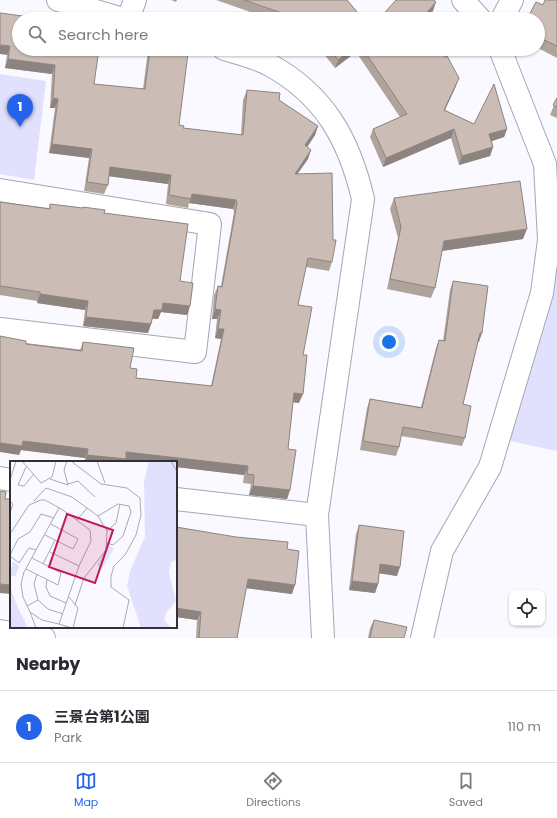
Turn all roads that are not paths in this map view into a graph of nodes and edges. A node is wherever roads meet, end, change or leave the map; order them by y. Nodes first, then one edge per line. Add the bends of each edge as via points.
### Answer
1 (58, 0) edge
2 (135, 0) edge
3 (463, 0) edge
4 (512, 0) edge
5 (99, 12) edge
6 (131, 12) edge
7 (474, 12) edge
8 (506, 12) edge
9 (244, 56) edge
10 (503, 56) edge
11 (551, 165) edge
12 (0, 190) edge
13 (0, 329) edge
14 (0, 478) edge
15 (10, 480) edge
16 (177, 499) edge
17 (318, 515) junction
18 (0, 631) edge
19 (44, 638) edge
20 (323, 638) edge
21 (422, 638) edge

1 - 5 street
2 - 6 street
3 - 7 street
4 - 8 street
9 - 17 street via 267,64 322,106 338,128 350,154 363,199
10 - 11 street
11 - 21 street via 549,240 542,293 490,467 442,551
12 - 13 street via 210,224 195,352
14 - 15 street
16 - 17 street
17 - 20 street
18 - 19 street

